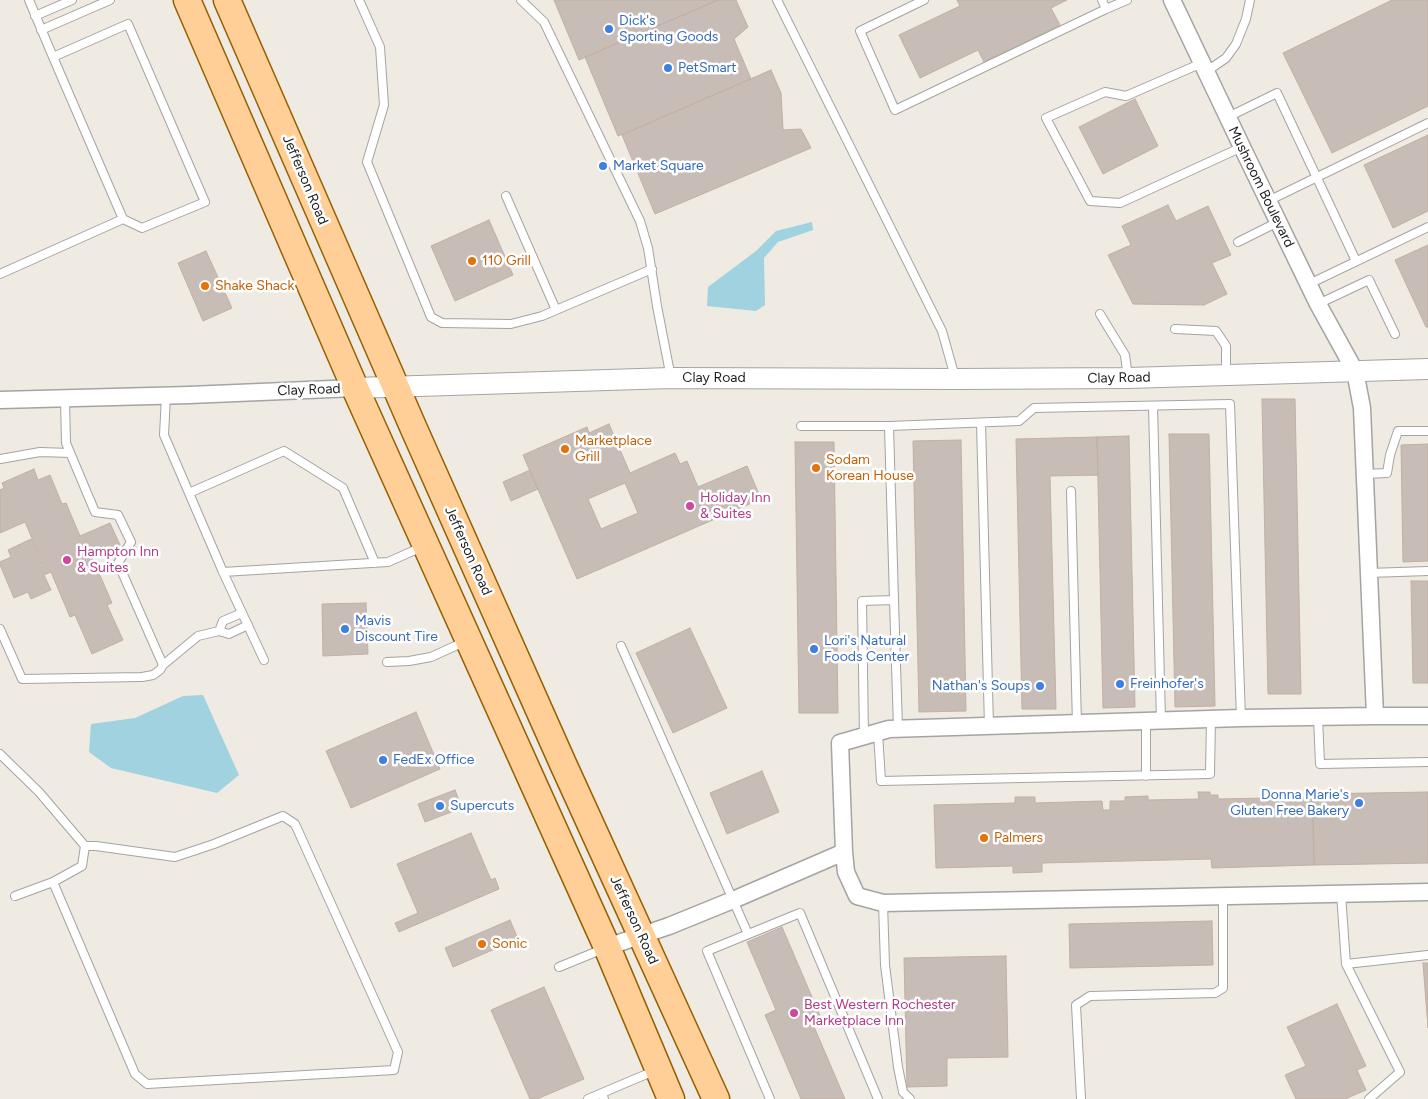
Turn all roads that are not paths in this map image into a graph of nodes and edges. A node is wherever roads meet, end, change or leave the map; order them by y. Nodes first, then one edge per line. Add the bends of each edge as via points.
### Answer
1 (28, 0) edge
2 (72, 0) edge
3 (110, 0) edge
4 (187, 0) edge
5 (227, 0) edge
6 (359, 0) edge
7 (520, 0) edge
8 (776, 0) edge
9 (924, 0) edge
10 (1102, 0) edge
11 (1127, 0) edge
12 (1172, 0) edge
13 (1250, 0) edge
14 (1106, 9) junction
15 (35, 16) junction
16 (41, 30) junction
17 (53, 57) junction
18 (1205, 67) junction
19 (1228, 117) junction
20 (1428, 123) edge
21 (1242, 147) junction
22 (1317, 178) junction
23 (506, 196) dead end
24 (1268, 202) junction
25 (123, 220) junction
26 (1278, 222) junction
27 (1428, 227) edge
28 (1238, 242) dead end
29 (1356, 261) junction
30 (652, 269) junction
31 (0, 274) edge
32 (1309, 284) junction
33 (1318, 304) junction
34 (556, 310) junction
35 (1100, 314) dead end
36 (1175, 329) dead end
37 (1395, 334) dead end
38 (1428, 369) edge
39 (1355, 371) junction
40 (1226, 375) junction
41 (671, 378) junction
42 (1128, 378) junction
43 (956, 379) junction
44 (395, 387) junction
45 (355, 388) junction
46 (166, 396) junction
47 (65, 398) junction
48 (0, 400) edge
49 (1153, 406) junction
50 (981, 423) junction
51 (802, 426) dead end
52 (889, 426) junction
53 (1428, 431) edge
54 (70, 453) junction
55 (0, 459) edge
56 (1365, 474) junction
57 (1071, 491) dead end
58 (189, 493) junction
59 (426, 546) junction
60 (375, 562) junction
61 (1428, 570) edge
62 (223, 572) junction
63 (1369, 573) junction
64 (894, 600) junction
65 (242, 612) junction
66 (248, 625) junction
67 (0, 629) edge
68 (219, 631) junction
69 (468, 640) junction
70 (621, 646) dead end
71 (264, 660) dead end
72 (388, 662) dead end
73 (163, 665) junction
74 (1374, 716) junction
75 (1428, 716) edge
76 (1318, 717) junction
77 (1241, 718) junction
78 (1210, 719) junction
79 (1153, 721) junction
80 (1077, 724) junction
81 (990, 726) junction
82 (898, 729) junction
83 (871, 734) junction
84 (0, 754) edge
85 (1428, 762) edge
86 (1146, 776) junction
87 (85, 846) junction
88 (844, 852) junction
89 (53, 882) junction
90 (1428, 892) edge
91 (1341, 894) junction
92 (15, 896) dead end
93 (1224, 897) junction
94 (733, 900) junction
95 (884, 904) junction
96 (748, 934) junction
97 (641, 935) junction
98 (607, 947) junction
99 (1428, 955) edge
100 (1346, 964) junction
101 (559, 968) dead end
102 (658, 1069) junction
103 (603, 1096) edge
104 (588, 1099) edge
105 (671, 1099) edge
106 (716, 1099) edge
107 (770, 1099) edge
108 (878, 1099) edge
109 (910, 1099) edge
110 (1081, 1099) edge
111 (1368, 1099) edge

1 - 15 lane
2 - 15 lane
3 - 16 lane
4 - 45 main road
5 - 44 main road, Jefferson Road
6 - 34 lane via 380,47 384,105 367,162 431,317 442,323 511,324
7 - 30 lane via 544,22 640,221
8 - 43 lane via 942,331
9 - 14 lane via 860,31 895,110
10 - 14 lane
11 - 14 lane
12 - 18 street, Mushroom Boulevard
13 - 18 lane via 1236,44 1226,58
15 - 16 lane
16 - 17 lane
17 - 25 lane
17 - 25 lane via 128,24 205,202 142,228
18 - 19 street, Mushroom Boulevard
18 - 21 lane via 1126,96 1105,92 1046,118 1090,201 1120,203
19 - 21 street, Mushroom Boulevard
19 - 22 lane via 1277,93
20 - 22 lane
21 - 24 street, Mushroom Boulevard
22 - 24 lane
22 - 29 lane
23 - 34 lane
24 - 26 street, Mushroom Boulevard
25 - 31 lane
26 - 28 lane
26 - 32 street, Mushroom Boulevard
27 - 29 lane
29 - 32 lane
30 - 34 lane
30 - 41 lane
32 - 33 street, Mushroom Boulevard
33 - 37 lane via 1369,280
33 - 39 street, Mushroom Boulevard
35 - 42 lane via 1125,356
36 - 40 lane via 1216,331 1226,346
38 - 39 street, Clay Road
39 - 40 street, Clay Road
39 - 56 street, Mushroom Boulevard via 1362,408
40 - 42 street, Clay Road
41 - 43 street, Clay Road
41 - 44 street, Clay Road
42 - 43 street, Clay Road
44 - 45 street, Clay Road
44 - 97 main road, Jefferson Road
45 - 46 street, Clay Road
45 - 59 main road
46 - 47 street, Clay Road
46 - 58 lane via 164,435
47 - 48 street, Clay Road
47 - 54 lane via 66,443
49 - 50 lane via 1034,408 1019,421
49 - 77 lane via 1230,404
49 - 79 lane
50 - 52 lane
50 - 81 lane
51 - 52 lane
52 - 64 lane
53 - 56 lane via 1398,431 1387,473
54 - 55 lane via 40,452
54 - 73 lane via 95,512 118,515 130,542 118,563
56 - 63 street, Mushroom Boulevard
57 - 80 lane
58 - 60 lane via 284,451 344,488
58 - 62 lane
59 - 60 lane via 388,562
59 - 69 main road
60 - 62 lane
61 - 63 lane
62 - 65 lane
63 - 74 street, Mushroom Boulevard
64 - 82 lane
64 - 83 lane via 862,601
65 - 66 lane
65 - 68 lane via 223,621
66 - 68 lane via 229,634
66 - 71 lane
67 - 73 lane via 22,679 142,677 153,675
68 - 73 lane via 198,636
69 - 72 lane via 431,657
69 - 98 main road
70 - 94 lane
74 - 75 street
74 - 76 street
76 - 77 street
76 - 85 lane via 1320,764
77 - 78 street
78 - 79 street
78 - 86 lane via 1210,774
79 - 80 street
79 - 86 lane
80 - 81 street
81 - 82 street
82 - 83 street
83 - 86 lane via 881,781
83 - 88 street via 840,743
84 - 87 lane via 39,792
87 - 89 lane via 82,866
87 - 89 lane via 175,856 282,816 295,824 398,1052 394,1070 147,1084 135,1074
88 - 94 street
88 - 95 street via 846,872 857,896
89 - 92 lane
90 - 91 street
91 - 93 street
91 - 100 lane
93 - 95 street
93 - 110 lane via 1223,988 1215,993 1090,996 1076,1005
94 - 96 lane
94 - 97 street
95 - 109 lane via 885,965 898,1067 903,1092
96 - 107 lane via 707,951
96 - 108 lane via 800,913
97 - 98 street
97 - 106 main road, Jefferson Road
98 - 101 lane
98 - 102 main road
99 - 100 lane
100 - 111 lane via 1400,1072
102 - 103 lane
102 - 105 main road
103 - 104 lane

